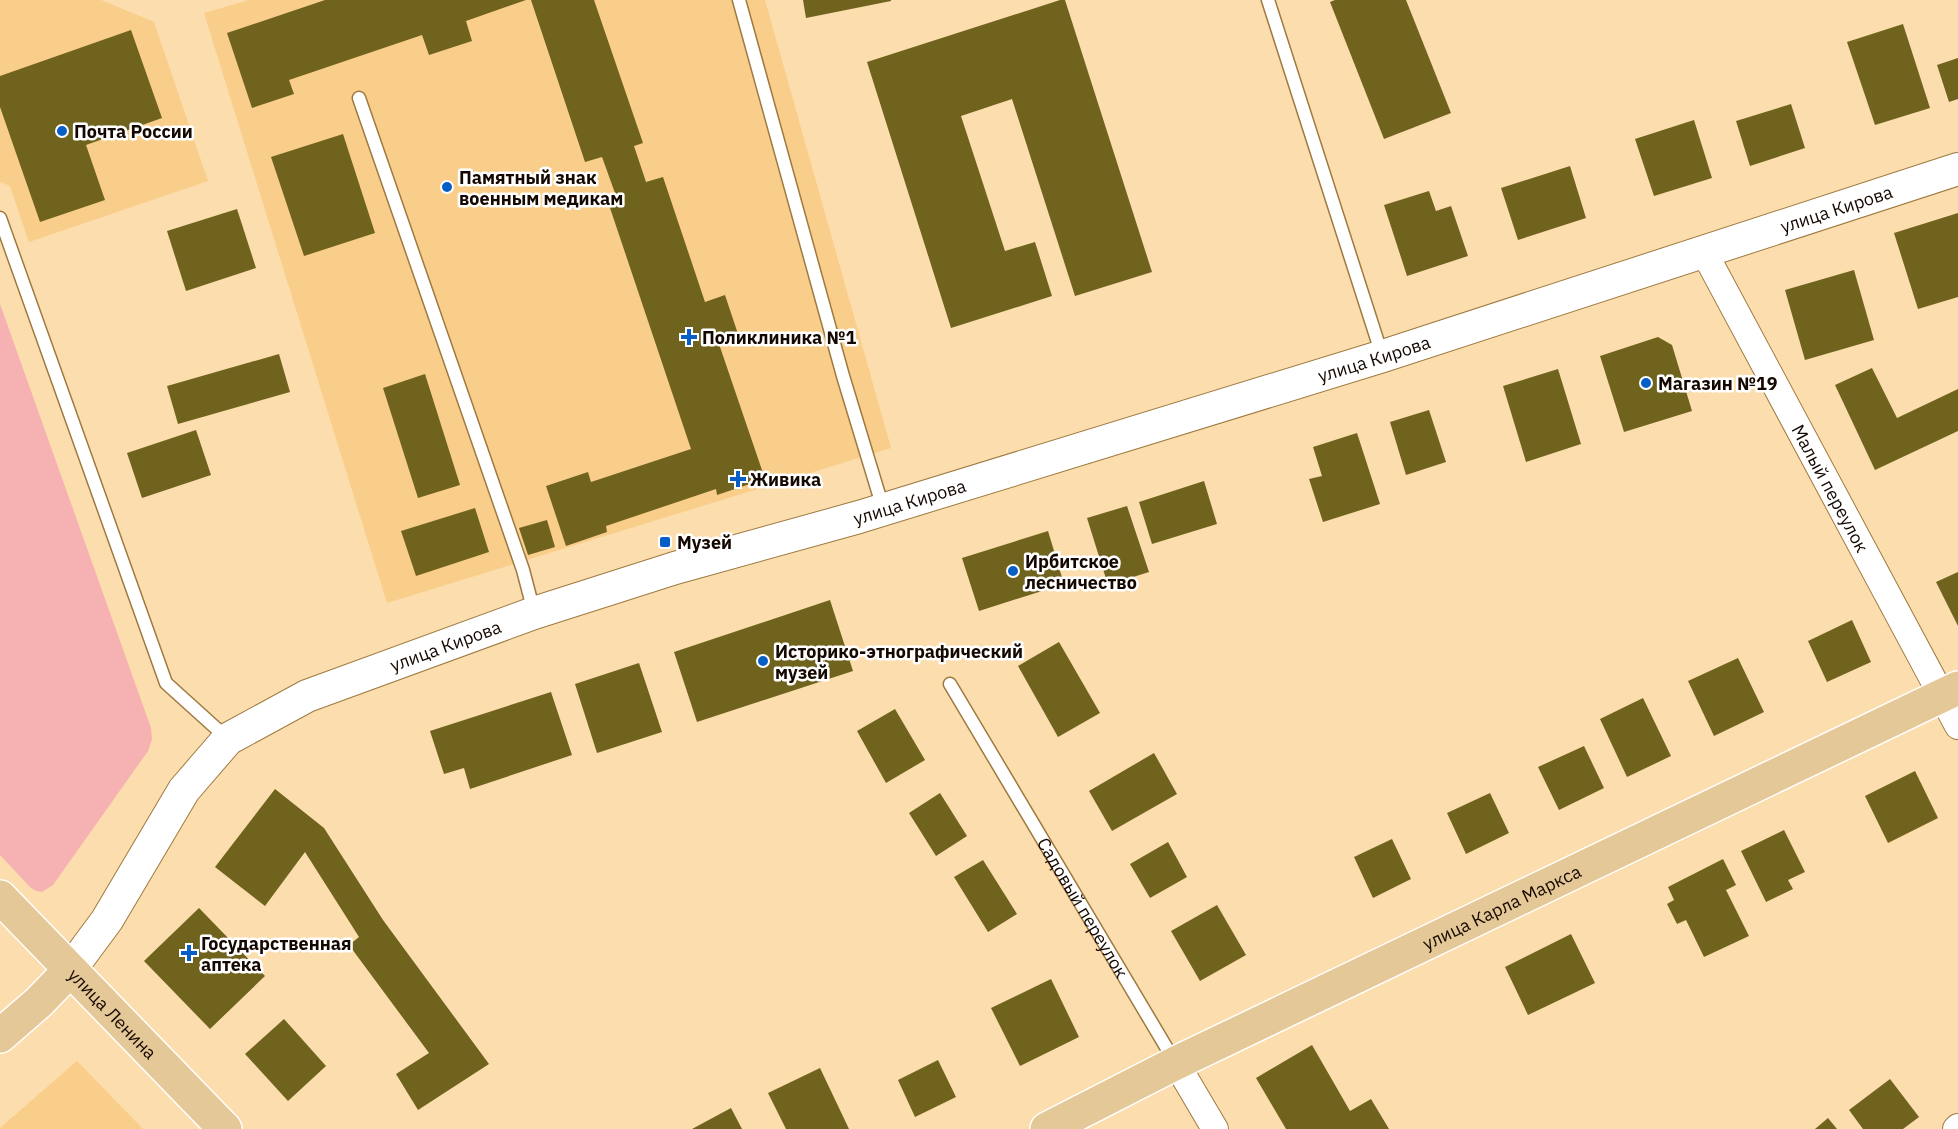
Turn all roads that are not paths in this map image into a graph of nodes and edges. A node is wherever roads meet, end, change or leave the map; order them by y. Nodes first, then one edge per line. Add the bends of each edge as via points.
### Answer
1 (739, 0) edge
2 (1268, 0) edge
3 (359, 98) dead end
4 (1958, 169) edge
5 (0, 218) edge
6 (1704, 252) junction
7 (1383, 356) junction
8 (883, 509) junction
9 (534, 613) junction
10 (950, 684) dead end
11 (1950, 692) edge
12 (1958, 726) edge
13 (228, 739) junction
14 (0, 897) edge
15 (70, 970) junction
16 (0, 1036) edge
17 (1176, 1063) junction
18 (225, 1129) edge
19 (1047, 1129) edge
20 (1215, 1129) edge

1 - 8 lane
2 - 7 lane
3 - 9 lane via 523,570
4 - 6 street, улица Кирова
5 - 13 lane via 166,683
6 - 7 street, улица Кирова
6 - 11 street, Малый переулок
7 - 8 street, улица Кирова
8 - 9 street, улица Кирова
9 - 13 street, улица Кирова via 307,696
10 - 17 lane, Садовый переулок
11 - 12 street, Малый переулок
11 - 17 main road, улица Карла Маркса
13 - 15 street, улица Кирова via 184,790 106,920
14 - 15 main road, улица Ленина
15 - 16 main road, улица Кирова
15 - 18 main road, улица Ленина
17 - 19 main road, улица Карла Маркса
17 - 20 street, Садовый переулок

